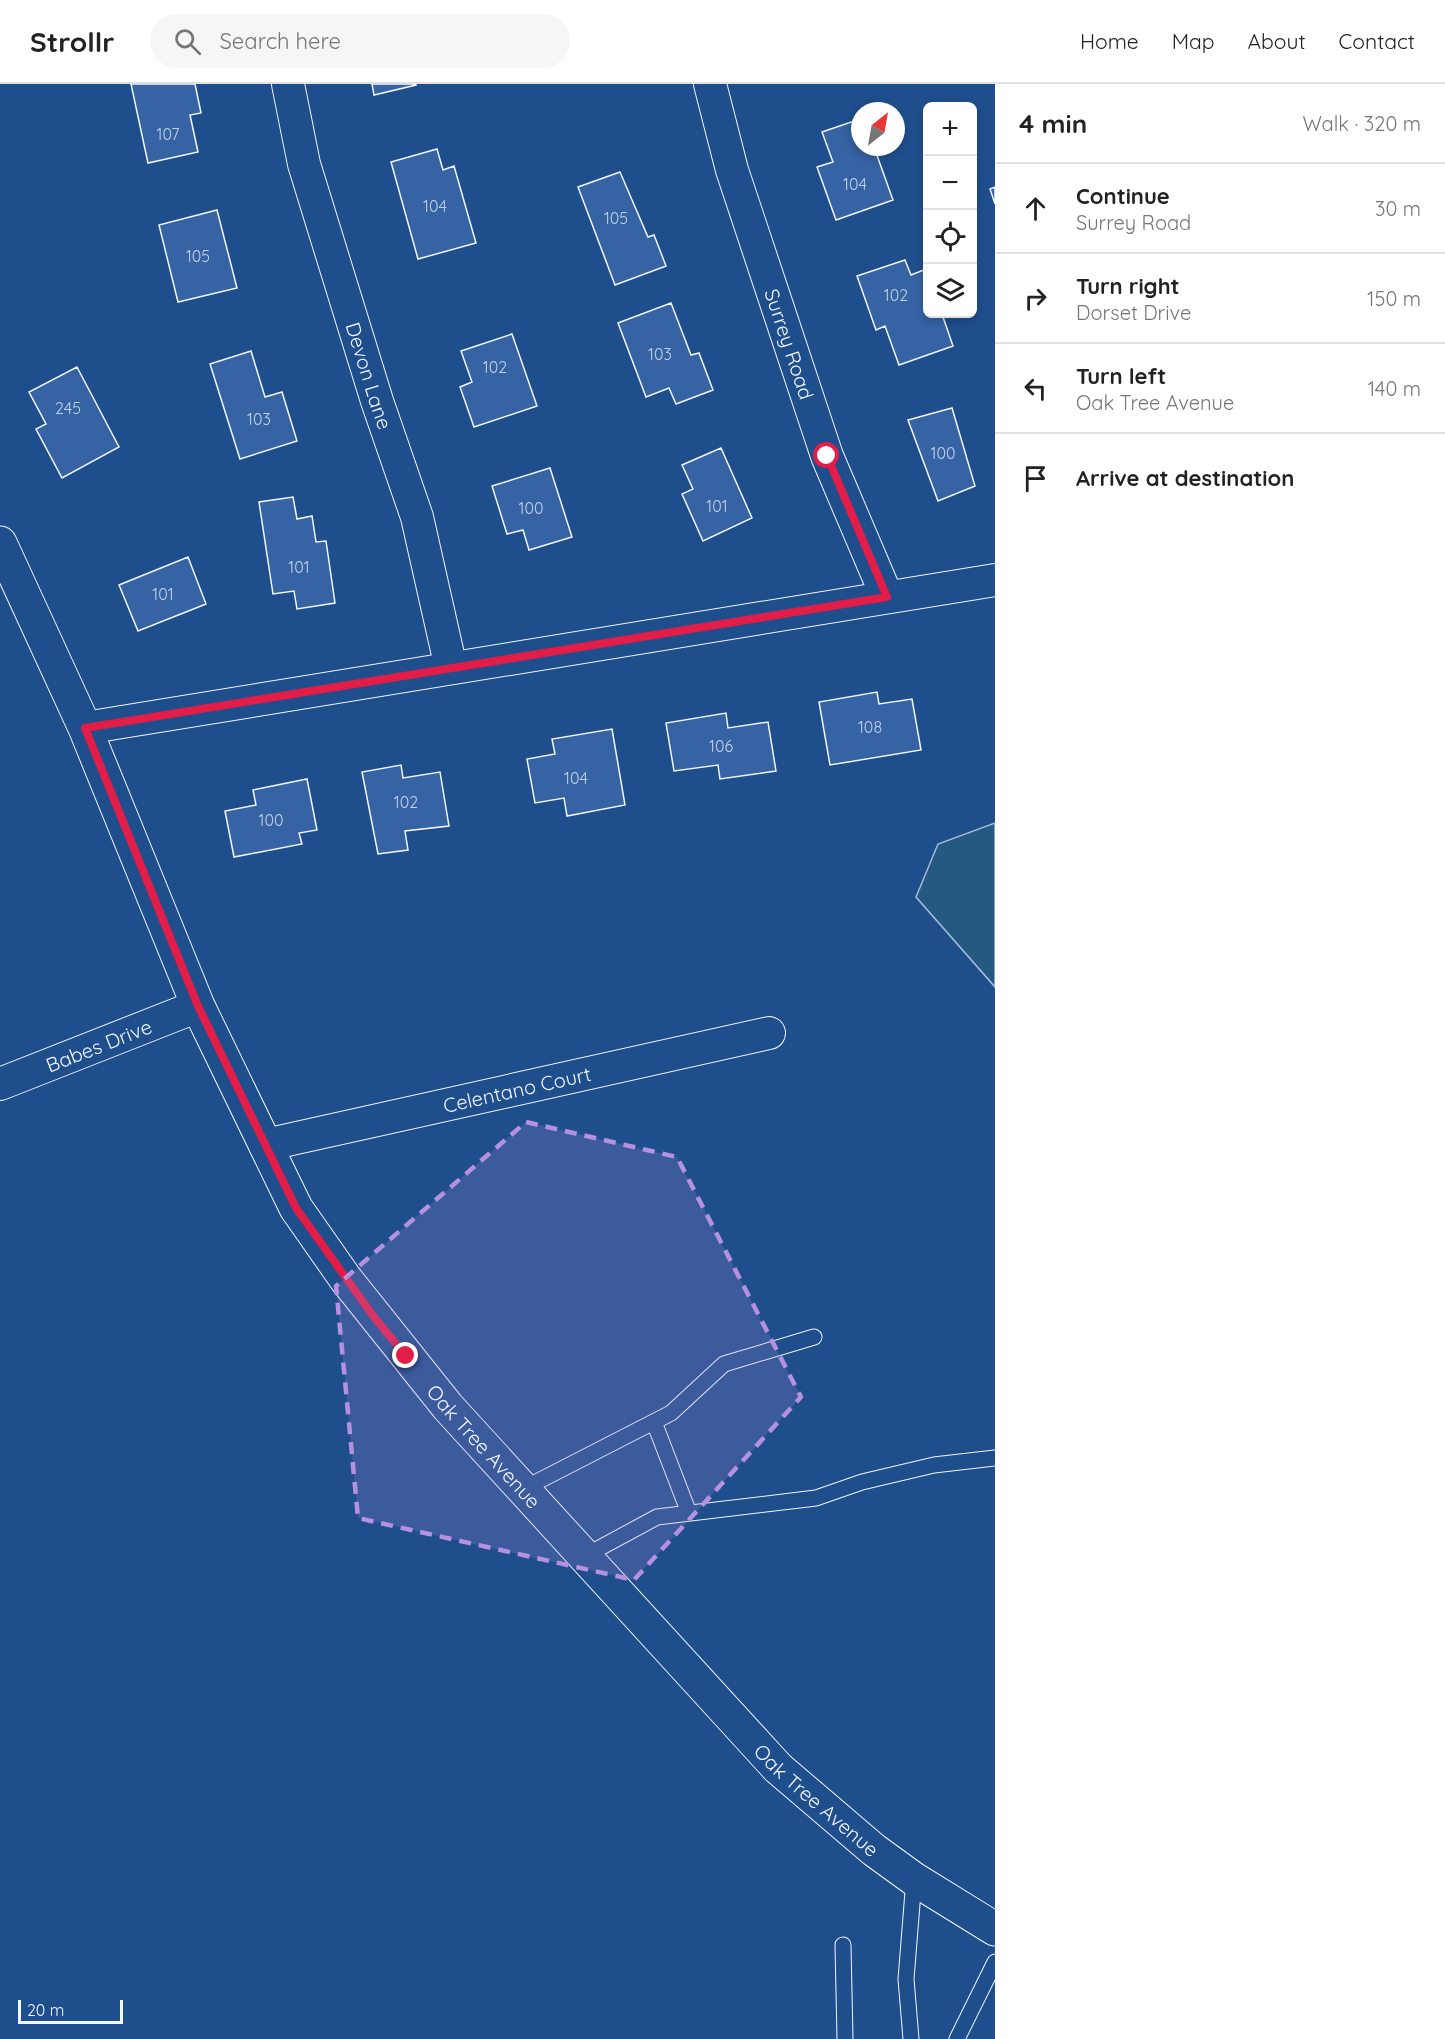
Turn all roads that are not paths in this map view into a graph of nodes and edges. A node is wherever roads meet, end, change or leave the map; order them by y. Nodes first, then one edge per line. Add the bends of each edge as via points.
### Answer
1 (288, 84) edge
2 (710, 84) edge
3 (0, 543) edge
4 (995, 580) edge
5 (887, 597) junction
6 (452, 668) junction
7 (85, 728) junction
8 (198, 1006) junction
9 (769, 1034) dead end
10 (0, 1084) edge
11 (265, 1145) junction
12 (814, 1337) dead end
13 (654, 1422) junction
14 (995, 1458) edge
15 (523, 1489) junction
16 (689, 1513) junction
17 (583, 1557) junction
18 (914, 1879) junction
19 (995, 1929) edge
20 (843, 1945) dead end
21 (995, 1962) edge
22 (845, 2039) edge
23 (911, 2039) edge
24 (957, 2039) edge

1 - 6 street, Devon Lane via 304,164 417,517
2 - 5 street, Surrey Road via 732,170 827,456
3 - 7 street, Oak Tree Avenue
4 - 5 street
5 - 6 street
6 - 7 street
7 - 8 street, Oak Tree Avenue
8 - 10 street, Babes Drive
8 - 11 street, Oak Tree Avenue
9 - 11 street, Celentano Court
11 - 15 street, Oak Tree Avenue via 296,1208 374,1317
12 - 13 lane via 724,1364 671,1413
13 - 15 lane
13 - 16 lane
14 - 16 lane via 933,1466 862,1482 816,1498
15 - 17 street, Oak Tree Avenue
16 - 17 lane via 657,1517
17 - 18 street, Oak Tree Avenue via 778,1768 840,1824
18 - 19 street, Oak Tree Avenue
18 - 23 lane via 906,1979
20 - 22 lane
21 - 24 lane

